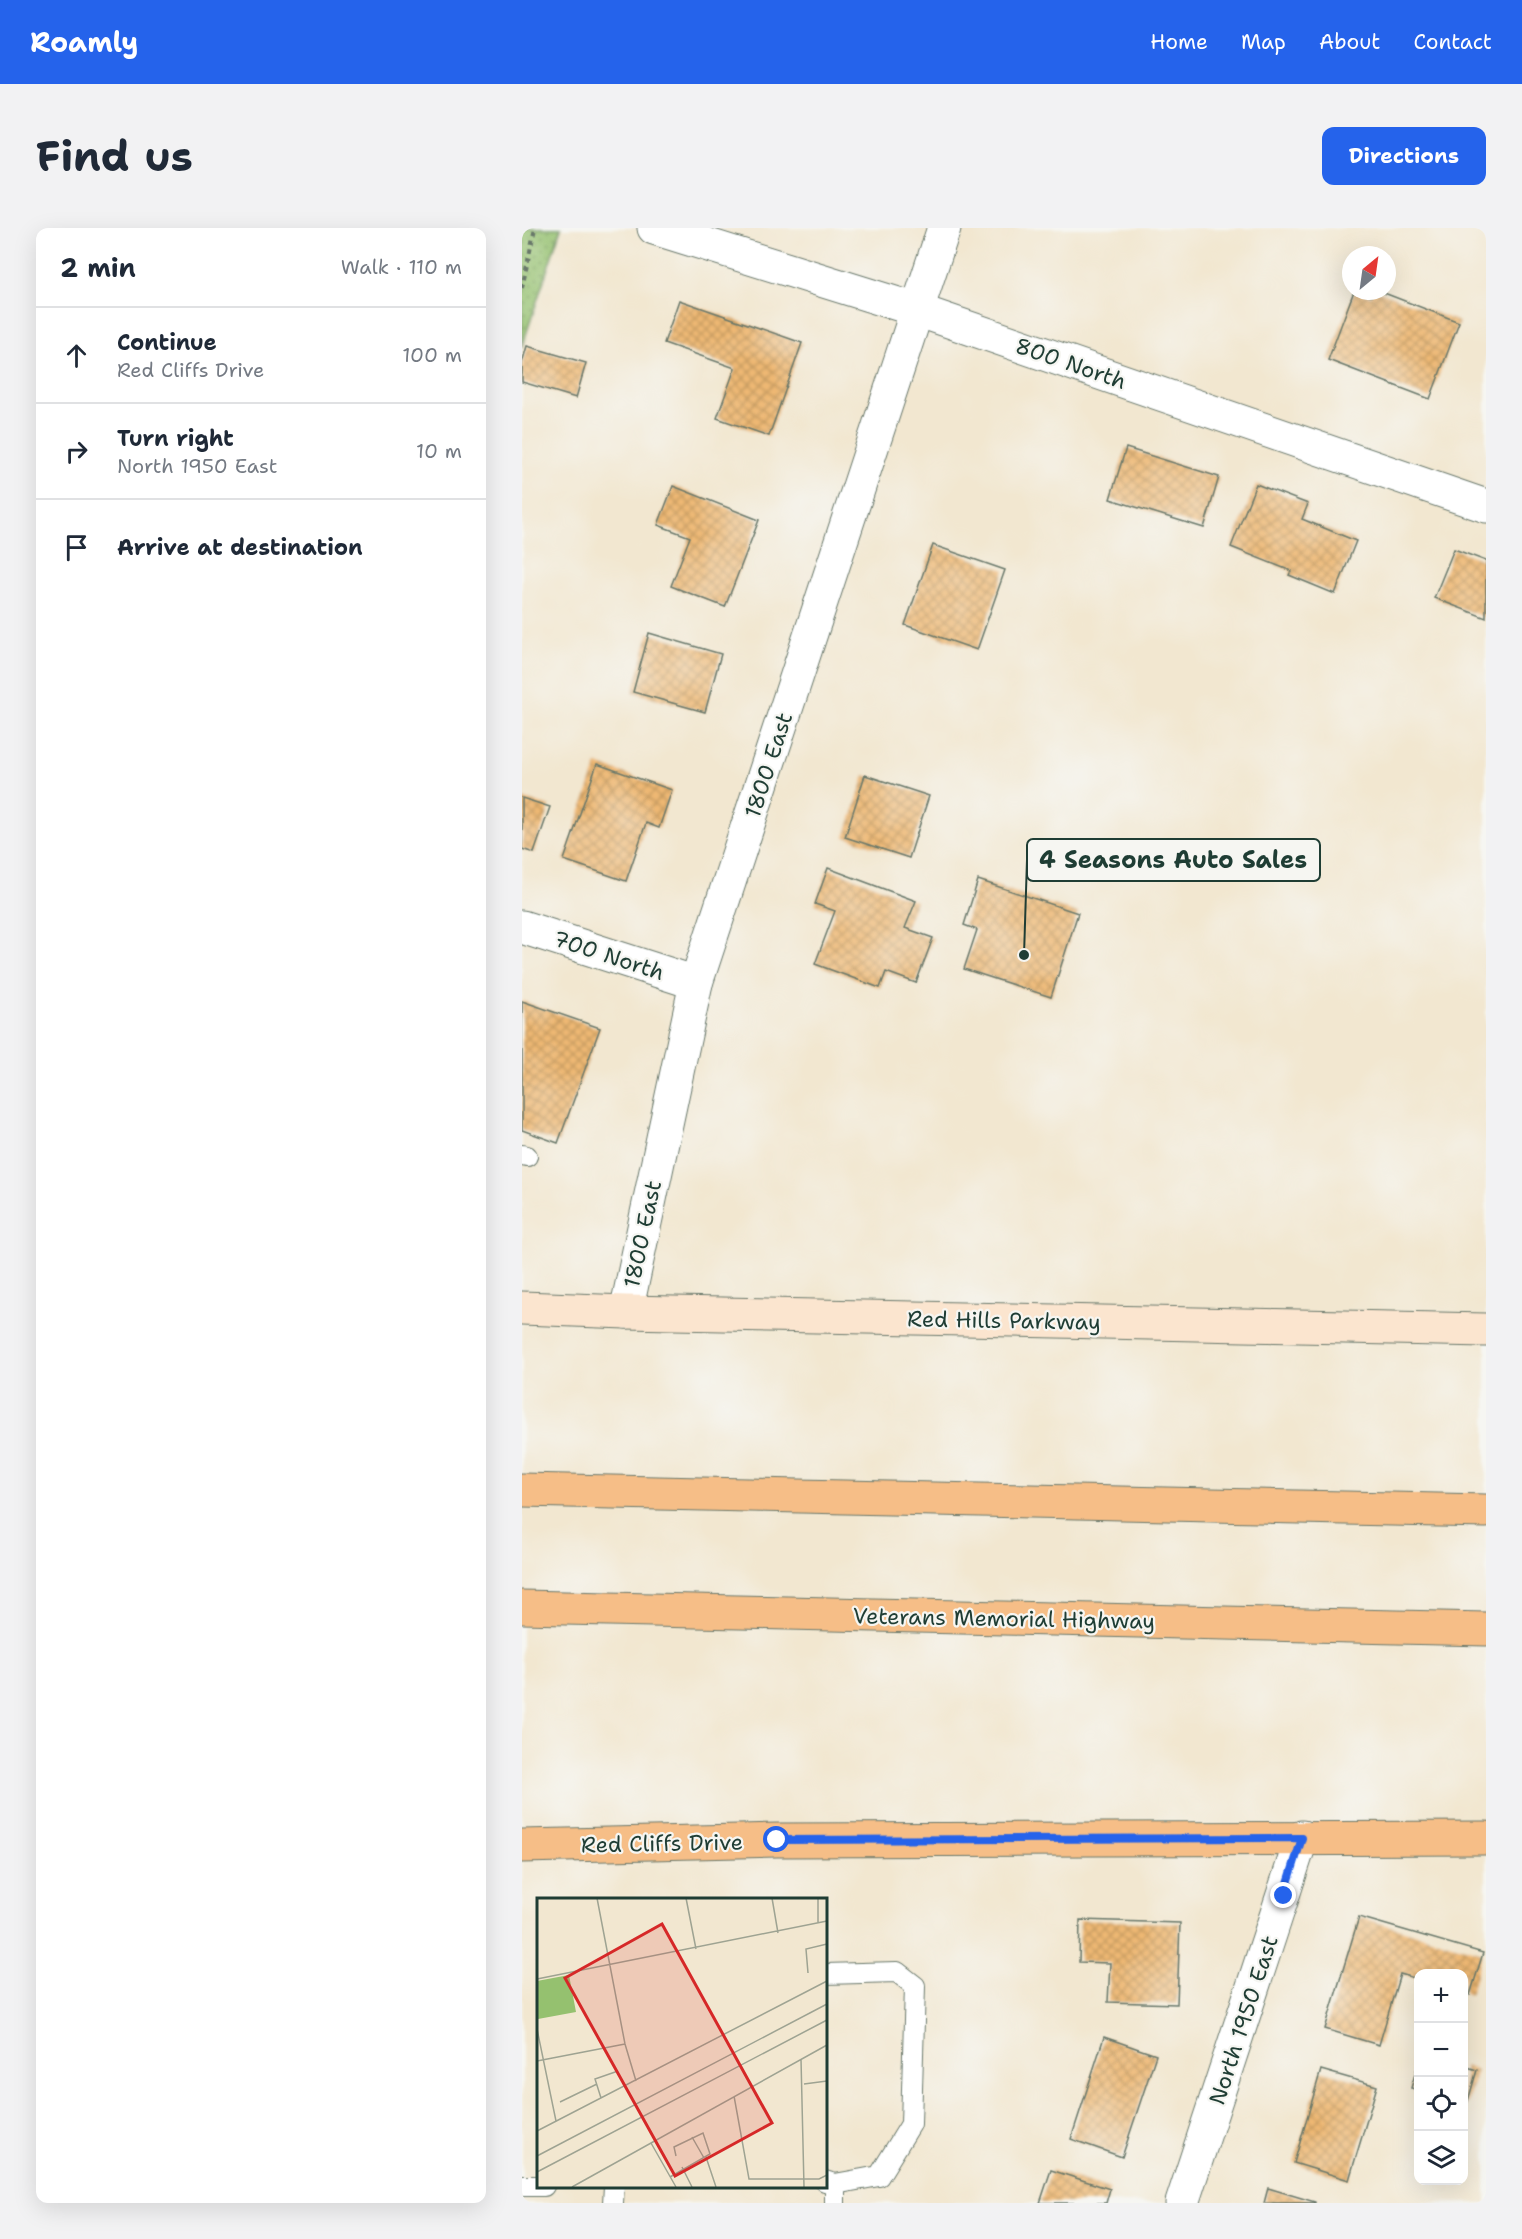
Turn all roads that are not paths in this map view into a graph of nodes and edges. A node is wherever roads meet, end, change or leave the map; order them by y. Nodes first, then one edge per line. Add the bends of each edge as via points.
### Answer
1 (654, 228) edge
2 (944, 228) edge
3 (917, 310) junction
4 (1486, 506) edge
5 (522, 927) edge
6 (696, 983) junction
7 (522, 1308) edge
8 (626, 1312) junction
9 (1486, 1329) edge
10 (522, 1490) edge
11 (1486, 1511) edge
12 (522, 1607) edge
13 (1486, 1629) edge
14 (1302, 1838) junction
15 (1486, 1838) edge
16 (522, 1846) edge
17 (826, 1974) edge
18 (522, 2186) edge
19 (537, 2187) edge
20 (614, 2188) edge
21 (832, 2189) edge
22 (613, 2203) edge
23 (1182, 2203) edge

1 - 3 street, 800 North
2 - 3 street, 1800 East
3 - 4 street, 800 North
3 - 6 street, 1800 East
5 - 6 street, 700 North
6 - 8 street, 1800 East
7 - 8 main road, Red Hills Parkway
8 - 9 main road, Red Hills Parkway
10 - 11 main road
12 - 13 main road, Veterans Memorial Highway
14 - 15 main road, Red Cliffs Drive
14 - 16 main road, Red Cliffs Drive via 777,1840
14 - 23 street, North 1950 East
17 - 21 lane via 897,1972 915,1986 911,2124 879,2176
18 - 19 lane
20 - 22 lane

